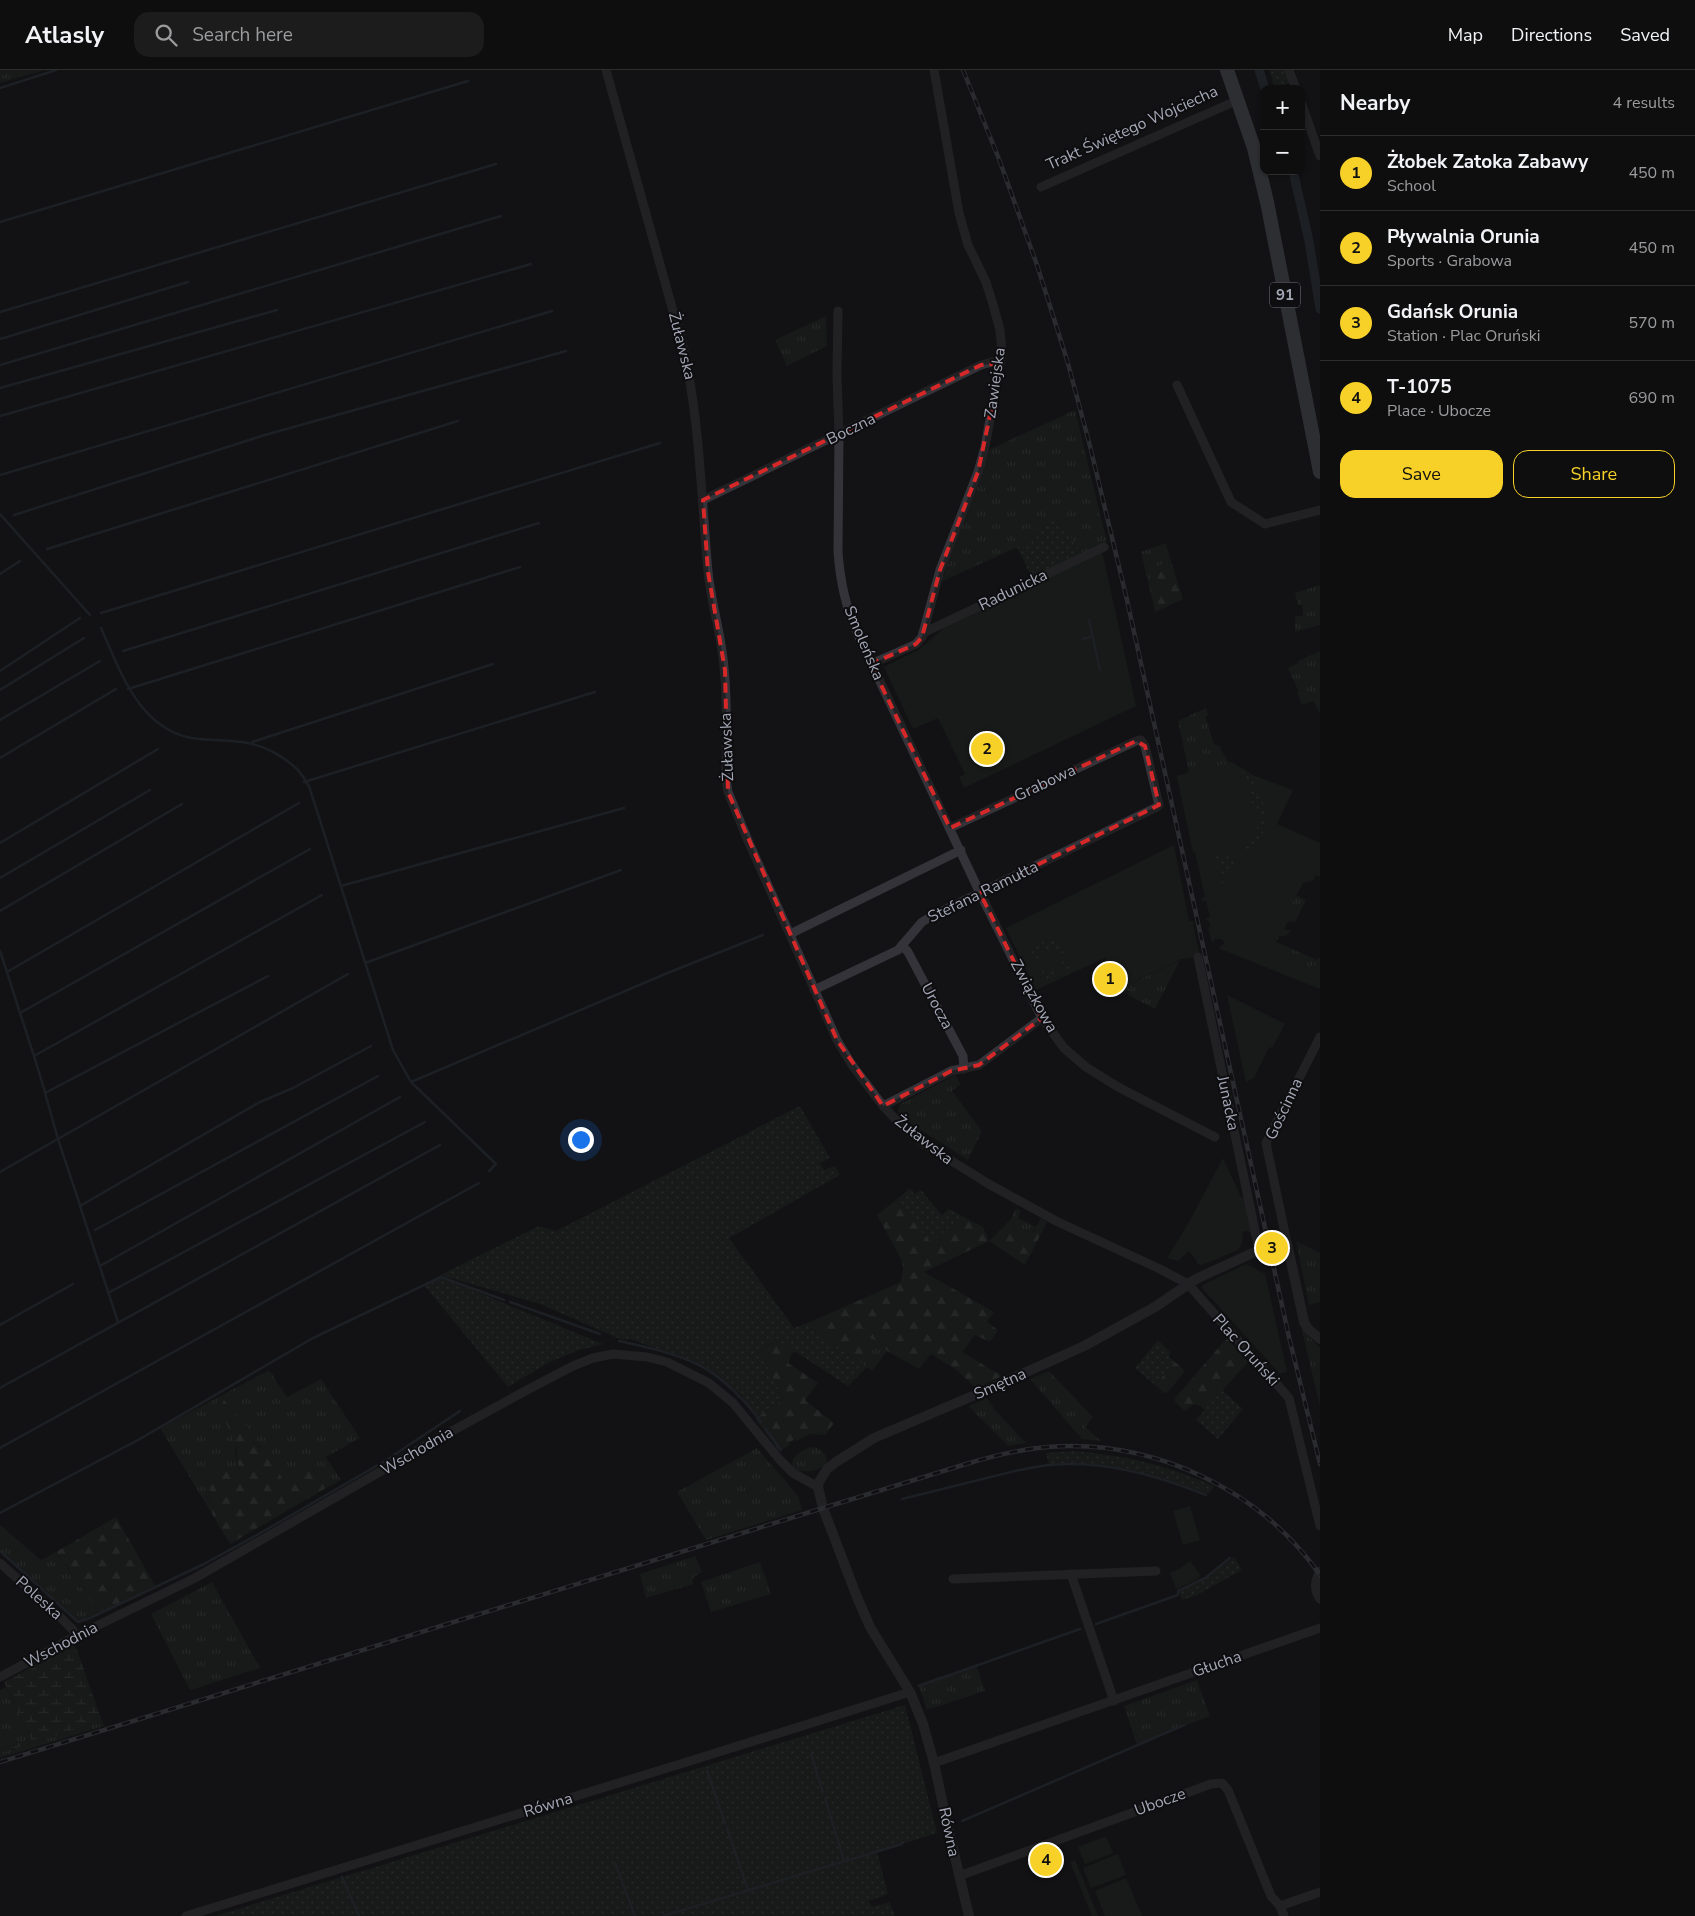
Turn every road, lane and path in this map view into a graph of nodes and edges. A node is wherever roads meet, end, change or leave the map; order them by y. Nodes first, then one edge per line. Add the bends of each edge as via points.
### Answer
1 (606, 70) edge
2 (934, 70) edge
3 (1227, 70) edge
4 (1289, 70) edge
5 (1295, 85) edge
6 (1238, 100) junction
7 (1305, 113) edge
8 (1320, 156) edge
9 (1041, 187) dead end
10 (838, 311) dead end
11 (1001, 363) junction
12 (1177, 386) dead end
13 (839, 435) junction
14 (1320, 472) edge
15 (703, 500) junction
16 (1320, 510) edge
17 (1104, 547) dead end
18 (923, 633) junction
19 (871, 664) junction
20 (1141, 740) joint
21 (950, 828) junction
22 (961, 850) junction
23 (980, 893) junction
24 (790, 934) junction
25 (902, 945) junction
26 (1198, 957) dead end
27 (814, 990) junction
28 (1042, 1018) junction
29 (1320, 1037) edge
30 (964, 1069) junction
31 (883, 1106) junction
32 (1215, 1137) dead end
33 (1287, 1243) junction
34 (1259, 1250) junction
35 (1188, 1284) junction
36 (1320, 1339) edge
37 (818, 1487) junction
38 (1320, 1526) edge
39 (0, 1563) edge
40 (1156, 1571) dead end
41 (1320, 1571) edge
42 (1071, 1574) junction
43 (953, 1579) dead end
44 (1320, 1599) edge
45 (1320, 1628) edge
46 (76, 1636) junction
47 (0, 1677) edge
48 (910, 1692) junction
49 (1114, 1700) junction
50 (934, 1762) junction
51 (959, 1876) junction
52 (1320, 1892) edge
53 (1280, 1906) junction
54 (186, 1916) edge
55 (969, 1916) edge
56 (1284, 1916) edge

1 - 15 street, Żuławska via 692,384
2 - 11 street, Zawiejska via 955,195 968,245 986,282 998,321
3 - 6 main road, Trakt Świętego Wojciecha / 91
4 - 5 street
6 - 9 street, Trakt Świętego Wojciecha
6 - 14 main road, Trakt Świętego Wojciecha / 91 via 1267,202
7 - 8 street
10 - 13 street, Smoleńska
11 - 13 street, Boczna via 981,365
11 - 18 street, Zawiejska via 980,463 940,570
12 - 16 street via 1231,502 1265,524
13 - 15 street, Boczna
13 - 19 street, Smoleńska via 839,567 853,623
15 - 24 street, Żuławska via 708,572 725,670 728,792
17 - 18 street, Radunicka
18 - 19 street via 916,644
19 - 21 street, Smoleńska
20 - 21 street, Grabowa
20 - 23 street, Stefana Ramułta via 1159,805
21 - 22 street, Smoleńska
22 - 23 street, Smoleńska
22 - 24 street
23 - 25 street, Stefana Ramułta via 927,918
23 - 28 street, Związkowa
24 - 27 street, Żuławska
25 - 27 street, Stefana Ramułta via 894,952
25 - 30 street, Urocza via 963,1056
26 - 34 street, Junacka
27 - 31 street, Żuławska via 848,1059
28 - 30 street via 979,1065
28 - 32 street, Związkowa via 1064,1048 1086,1067
29 - 33 street, Gościnna via 1266,1143
30 - 31 street via 952,1071
31 - 35 street, Żuławska via 914,1137 947,1160 1058,1222
33 - 34 street
33 - 36 street via 1304,1322
34 - 35 street
35 - 37 street, Smętna via 1092,1342 859,1446 827,1469
35 - 38 street, Plac Oruński via 1289,1398
37 - 46 street, Wschodnia via 793,1473 733,1403 709,1384 667,1362 647,1357 613,1354 593,1358 430,1443 194,1578
37 - 48 street, Równa via 828,1522 866,1619
39 - 46 street, Poleska via 58,1615
40 - 42 street
41 - 44 street via 1315,1583
42 - 43 street
42 - 49 street
45 - 49 street, Głucha
46 - 47 street, Wschodnia
48 - 50 street, Równa
48 - 54 street, Równa
49 - 50 street, Głucha
50 - 51 street, Równa
51 - 53 street, Ubocze via 1222,1782 1271,1896
51 - 55 street, Równa
52 - 53 street
53 - 56 street, Ubocze

